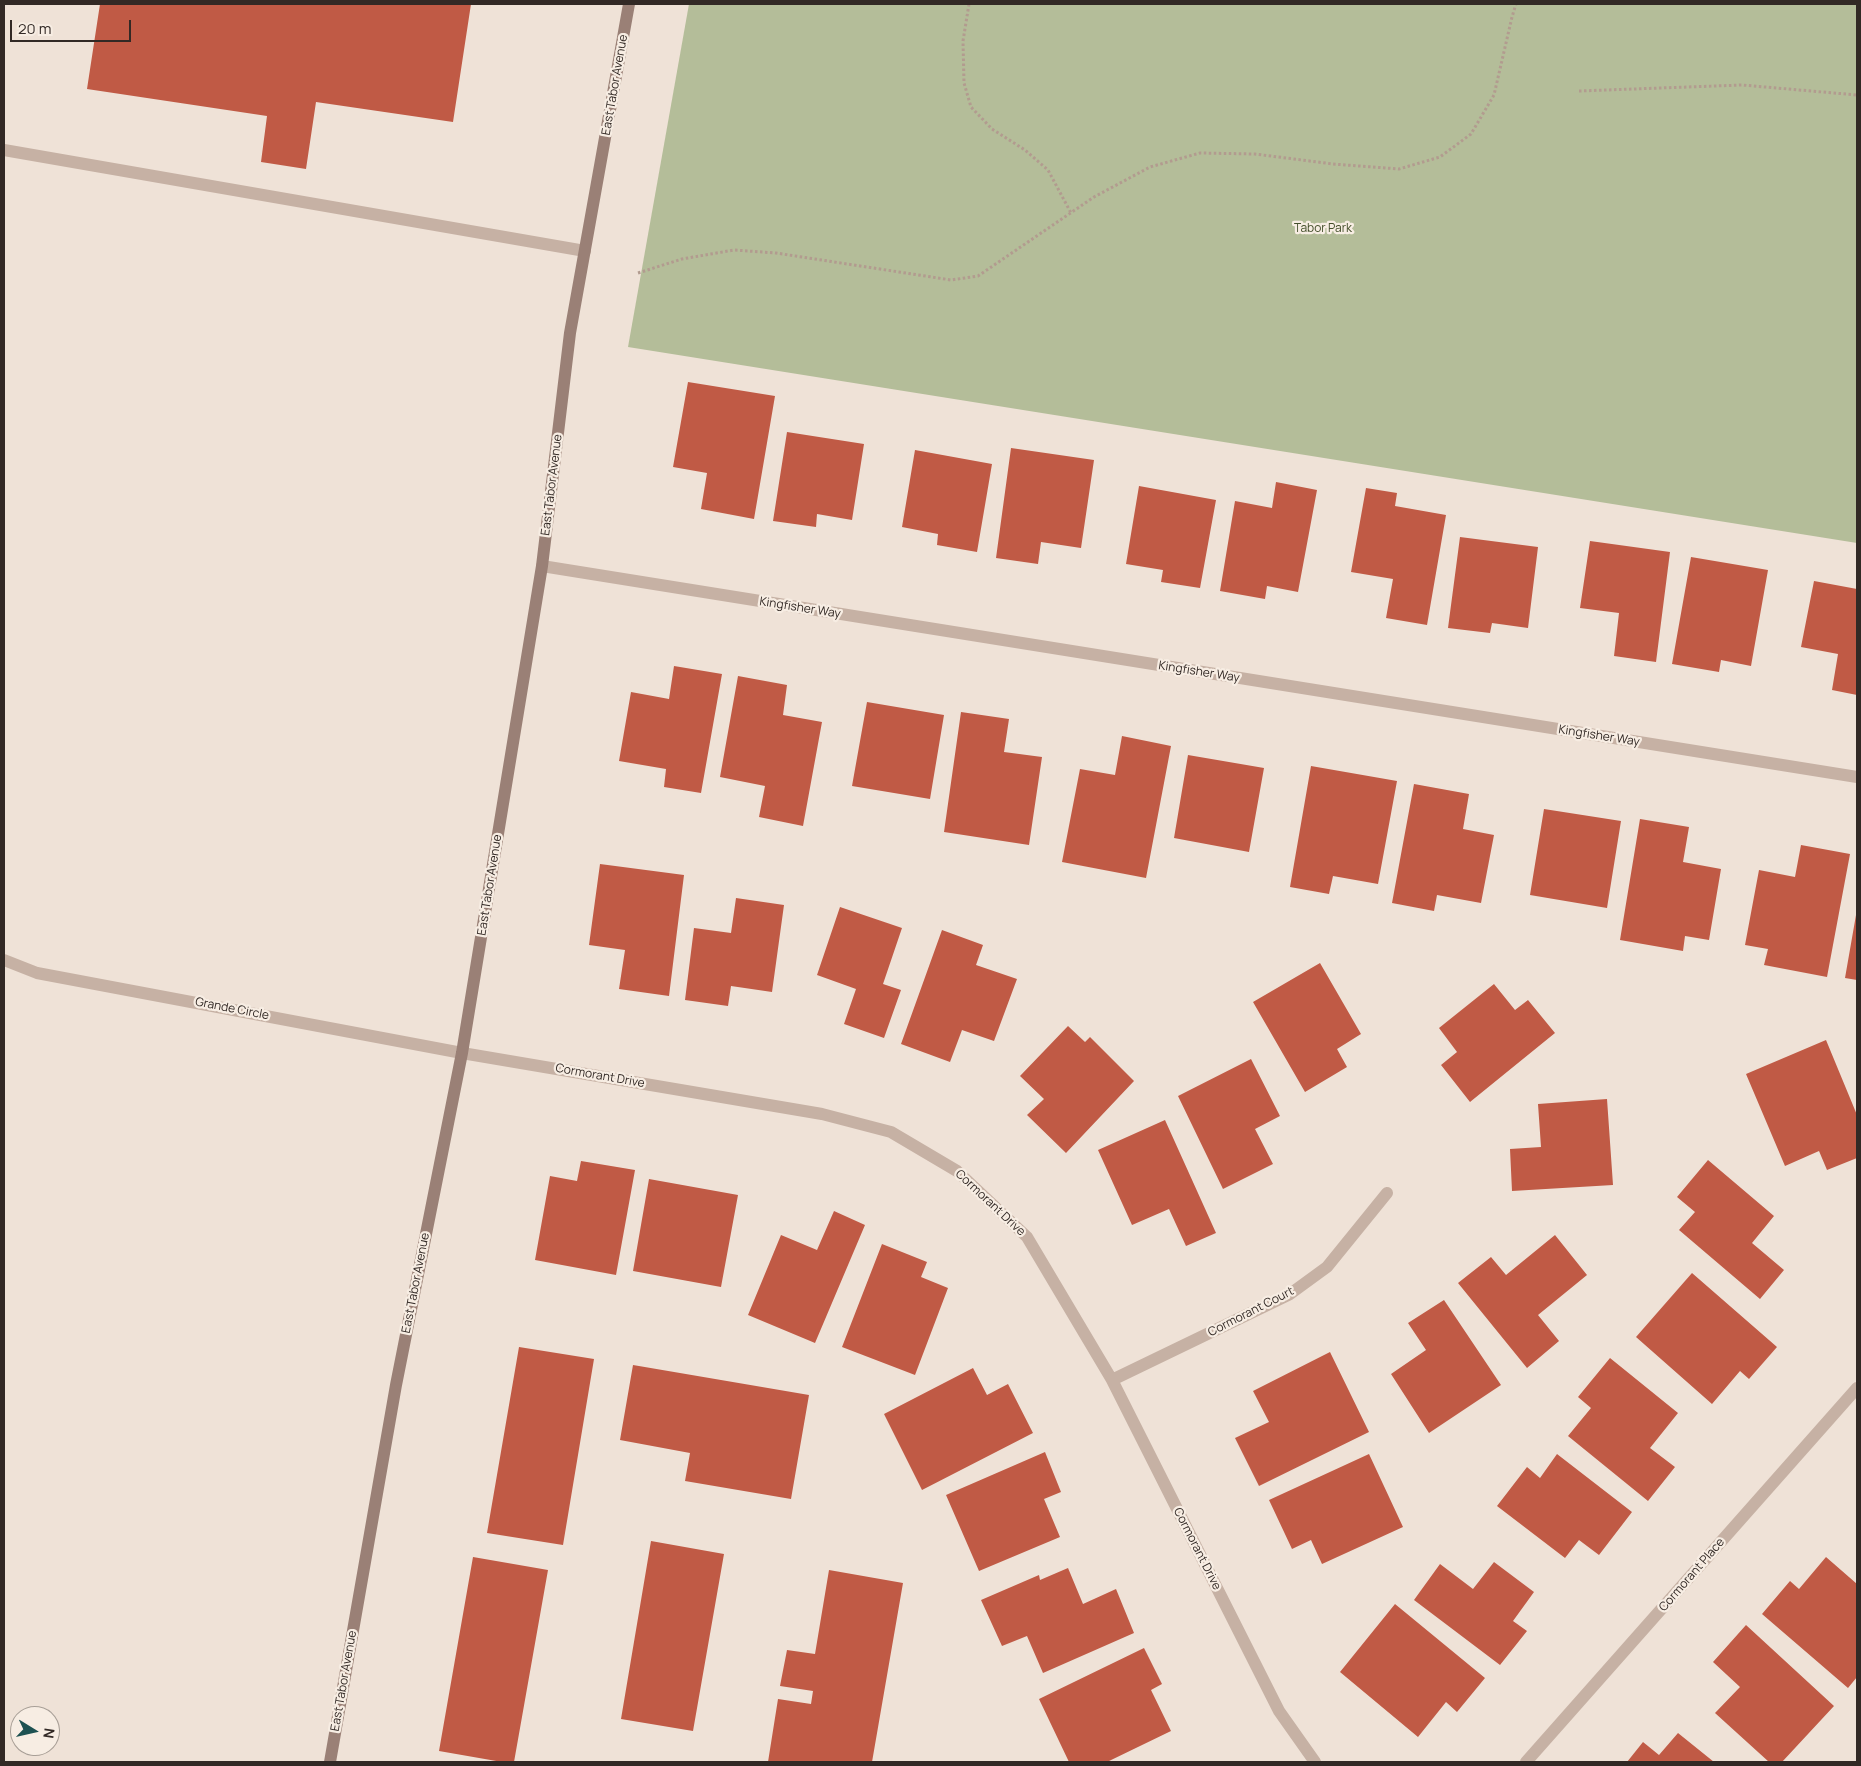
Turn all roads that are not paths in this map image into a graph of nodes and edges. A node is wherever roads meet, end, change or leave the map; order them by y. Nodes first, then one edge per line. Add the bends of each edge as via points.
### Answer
1 (629, 4) edge
2 (4, 150) edge
3 (585, 251) junction
4 (542, 566) junction
5 (1857, 777) edge
6 (4, 960) edge
7 (462, 1053) junction
8 (1387, 1193) dead end
9 (1112, 1380) junction
10 (1857, 1388) edge
11 (330, 1762) edge
12 (1315, 1762) edge
13 (1526, 1762) edge

1 - 3 main road, East Tabor Avenue
2 - 3 street
3 - 4 main road, East Tabor Avenue via 570,333
4 - 5 street, Kingfisher Way
4 - 7 main road, East Tabor Avenue
6 - 7 street, Grande Circle via 37,973
7 - 9 street, Cormorant Drive via 822,1114 891,1132 957,1171 1027,1237
7 - 11 main road, East Tabor Avenue via 396,1384
8 - 9 street, Cormorant Court via 1326,1268 1290,1294
9 - 12 street, Cormorant Drive via 1280,1711
10 - 13 street, Cormorant Place

